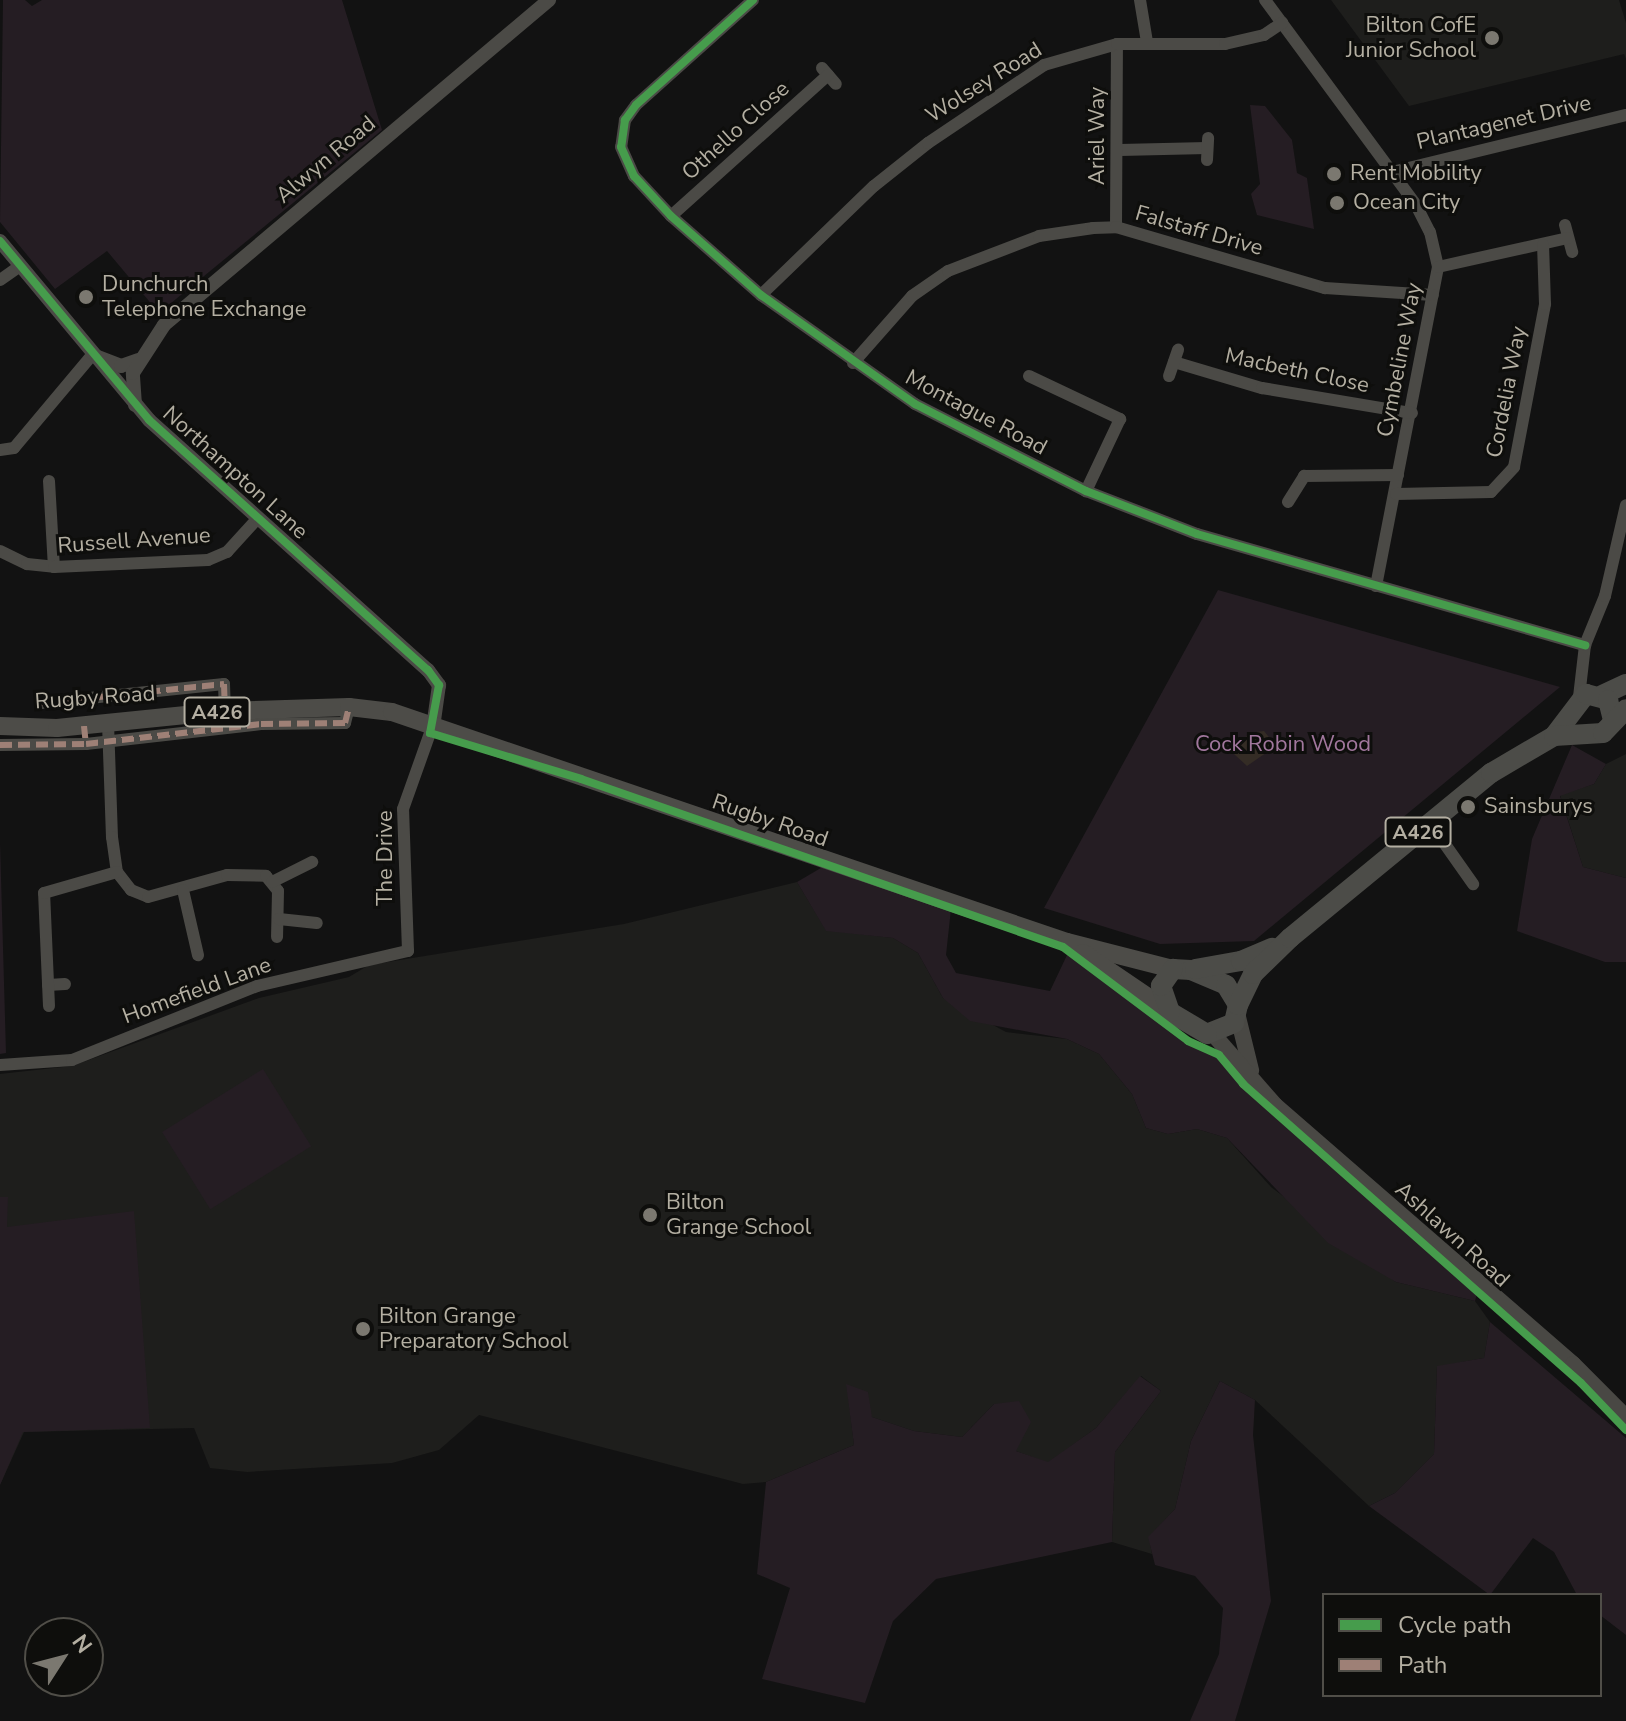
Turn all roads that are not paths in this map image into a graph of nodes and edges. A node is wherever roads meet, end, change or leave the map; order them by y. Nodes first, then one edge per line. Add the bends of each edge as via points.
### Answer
1 (549, 0) edge
2 (753, 0) edge
3 (1140, 0) edge
4 (1265, 0) edge
5 (1282, 23) junction
6 (1147, 42) junction
7 (1117, 44) junction
8 (828, 76) dead end
9 (1626, 115) edge
10 (1207, 149) dead end
11 (1120, 150) junction
12 (1392, 172) junction
13 (671, 216) junction
14 (1116, 227) junction
15 (0, 241) edge
16 (1543, 245) junction
17 (1572, 252) dead end
18 (20, 266) junction
19 (1438, 267) junction
20 (0, 280) edge
21 (761, 295) junction
22 (1433, 295) junction
23 (93, 354) junction
24 (138, 360) junction
25 (853, 363) junction
26 (1029, 376) dead end
27 (1169, 376) dead end
28 (135, 405) junction
29 (1412, 413) junction
30 (0, 450) edge
31 (1398, 475) junction
32 (49, 481) dead end
33 (1086, 491) junction
34 (1396, 494) junction
35 (1288, 502) dead end
36 (1626, 505) edge
37 (257, 519) junction
38 (0, 551) edge
39 (54, 567) junction
40 (1376, 586) junction
41 (1585, 645) junction
42 (1626, 684) edge
43 (1585, 702) junction
44 (41, 703) dead end
45 (349, 707) junction
46 (225, 711) junction
47 (1620, 714) edge
48 (434, 722) junction
49 (0, 726) edge
50 (108, 732) junction
51 (85, 735) junction
52 (0, 745) edge
53 (1430, 823) junction
54 (312, 862) dead end
55 (117, 872) junction
56 (272, 882) junction
57 (1473, 884) dead end
58 (183, 890) junction
59 (279, 919) junction
60 (317, 923) dead end
61 (277, 937) dead end
62 (1290, 938) junction
63 (1067, 942) junction
64 (408, 951) joint
65 (198, 955) dead end
66 (1182, 969) junction
67 (65, 984) dead end
68 (48, 985) junction
69 (49, 1006) dead end
70 (1238, 1011) junction
71 (1170, 1012) junction
72 (1213, 1034) junction
73 (0, 1065) edge
74 (1254, 1080) junction
75 (1626, 1417) edge

1 - 24 street, Alwyn Road via 164,325
2 - 13 street, Montague Road via 625,120 625,162
3 - 6 street
4 - 5 street, Cymbeline Way
5 - 6 street, Wolsey Road via 1264,35 1225,44
5 - 12 street, Cymbeline Way
6 - 7 street, Wolsey Road
7 - 11 street, Ariel Way
7 - 21 street, Wolsey Road via 1044,65 928,143 874,186
8 - 13 street, Othello Close
9 - 12 street, Plantagenet Drive
10 - 11 street
11 - 14 street, Ariel Way
12 - 19 street, Cymbeline Way via 1430,232
13 - 21 street, Montague Road
14 - 22 street, Falstaff Drive via 1325,288
14 - 25 street, Falstaff Drive via 1039,236 948,271 912,296
15 - 18 street, Northampton Lane
16 - 17 street via 1566,232
16 - 19 street
16 - 34 street, Cordelia Way via 1545,304 1514,467 1506,481 1491,492
18 - 20 street
18 - 23 street, Northampton Lane
19 - 22 street, Cymbeline Way
21 - 25 street, Montague Road
22 - 29 street, Cymbeline Way
23 - 24 street via 121,366
23 - 28 street, Northampton Lane
23 - 30 street via 14,448
24 - 28 street via 133,373
25 - 33 street, Montague Road via 972,436
26 - 33 street via 1120,419
27 - 29 street, Macbeth Close via 1176,356 1262,388
28 - 37 street, Northampton Lane
29 - 31 street, Cymbeline Way
31 - 34 street, Cymbeline Way
31 - 35 street via 1304,476
32 - 39 street
33 - 40 street, Montague Road via 1197,534
34 - 40 street, Cymbeline Way
36 - 41 street via 1605,596
37 - 39 street, Russell Avenue via 227,552 208,560
37 - 48 street, Northampton Lane via 428,670 439,685
38 - 39 street, Russell Avenue via 27,564
40 - 41 street, Montague Road
41 - 43 street
42 - 43 highway, A426
43 - 47 highway, A426 via 1612,706
43 - 47 highway, A426 via 1603,733
43 - 53 highway, A426 via 1554,736 1491,773
44 - 46 street via 228,684
45 - 46 main road, Rugby Road / A426
45 - 48 main road, Rugby Road / A426
45 - 50 street via 345,723
46 - 50 main road, Rugby Road / A426
48 - 63 main road, Rugby Road / A426
48 - 64 street, The Drive via 403,809
49 - 51 main road, Rugby Road / A426
50 - 51 main road, Rugby Road / A426
50 - 55 street
51 - 52 street
53 - 57 street
53 - 62 highway, A426
54 - 56 street
55 - 58 street via 131,890 148,897
55 - 68 street via 44,893
56 - 58 street via 253,874 227,875
56 - 59 street via 278,891
58 - 65 street
59 - 60 street
59 - 61 street
62 - 66 highway, A426 via 1252,958
62 - 70 highway, A426 via 1253,974
63 - 66 main road, A426
63 - 71 main road
64 - 73 street, Homefield Lane via 257,986 72,1060
66 - 70 highway via 1226,985
66 - 71 highway via 1161,986
67 - 68 street
68 - 69 street
70 - 72 highway
70 - 74 main road, Ashlawn Road
71 - 72 highway
72 - 74 main road, Ashlawn Road
74 - 75 main road, Ashlawn Road via 1275,1105 1573,1364

